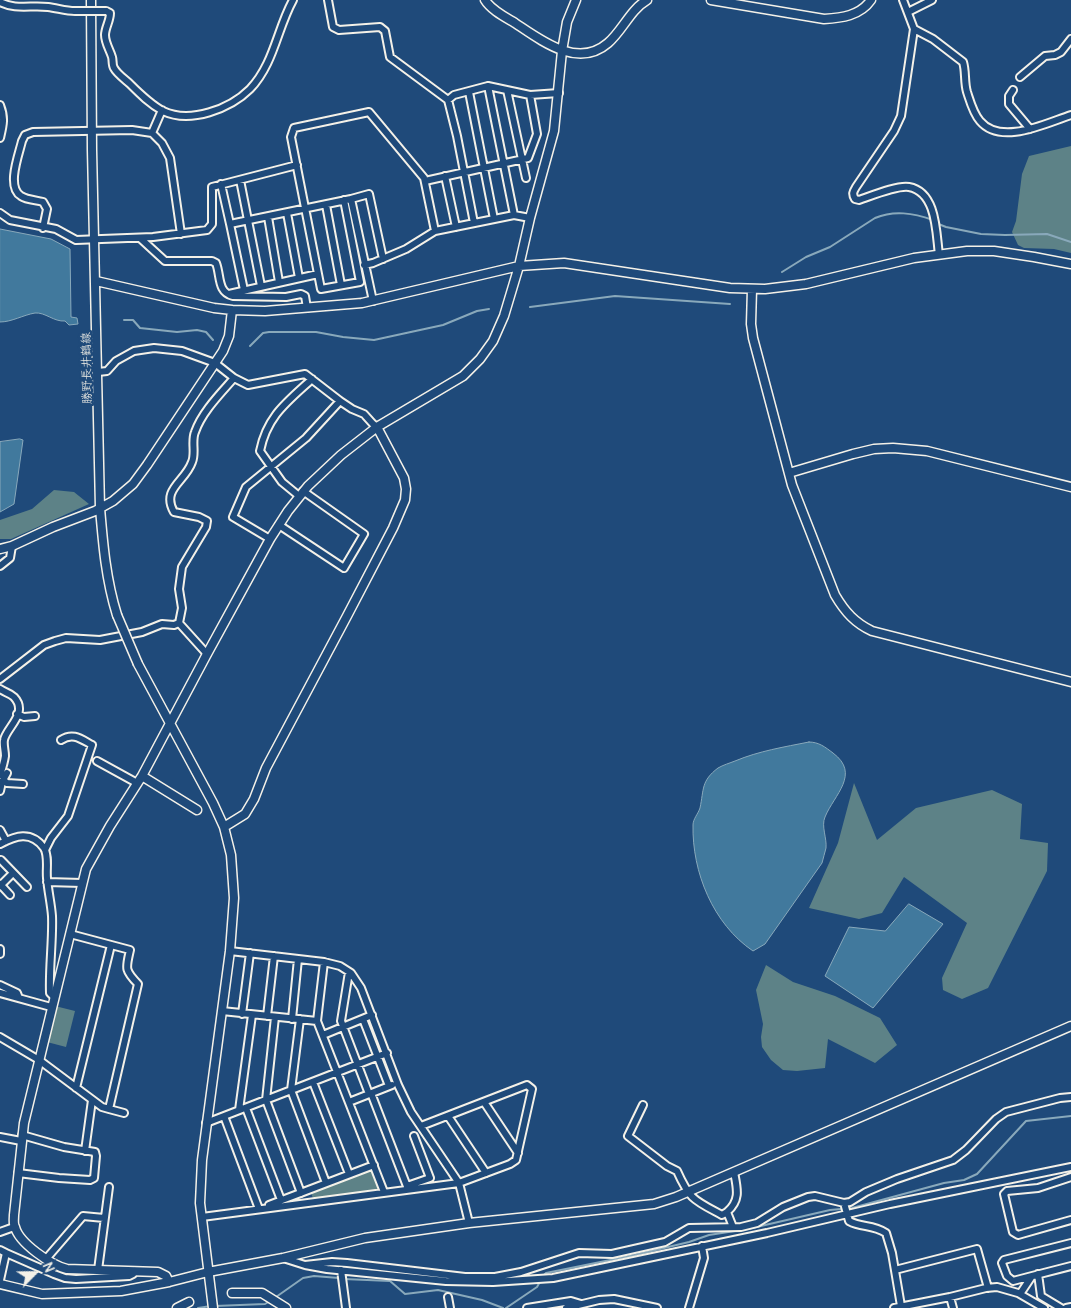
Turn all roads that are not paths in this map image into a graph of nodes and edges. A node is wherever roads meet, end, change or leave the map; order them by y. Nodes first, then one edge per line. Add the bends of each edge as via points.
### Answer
1 (91, 0) edge
2 (293, 0) edge
3 (328, 0) edge
4 (485, 0) edge
5 (576, 0) edge
6 (647, 0) edge
7 (711, 0) edge
8 (871, 0) edge
9 (903, 0) edge
10 (932, 0) edge
11 (0, 2) edge
12 (908, 12) junction
13 (914, 29) junction
14 (1071, 39) edge
15 (562, 50) junction
16 (1020, 77) dead end
17 (488, 86) junction
18 (507, 90) junction
19 (1013, 90) dead end
20 (469, 92) junction
21 (559, 93) junction
22 (530, 94) junction
23 (448, 100) junction
24 (0, 105) edge
25 (162, 110) junction
26 (1071, 115) edge
27 (1030, 129) junction
28 (92, 130) junction
29 (152, 133) junction
30 (0, 138) edge
31 (522, 159) junction
32 (503, 164) junction
33 (297, 165) junction
34 (484, 168) junction
35 (464, 172) junction
36 (445, 176) junction
37 (526, 178) dead end
38 (240, 180) junction
39 (425, 181) junction
40 (222, 184) junction
41 (348, 200) junction
42 (326, 205) junction
43 (306, 209) junction
44 (0, 213) edge
45 (287, 213) junction
46 (514, 215) junction
47 (268, 217) junction
48 (530, 218) junction
49 (494, 219) junction
50 (249, 220) junction
51 (474, 223) junction
52 (230, 224) junction
53 (456, 227) junction
54 (43, 228) junction
55 (435, 231) junction
56 (181, 234) junction
57 (140, 238) junction
58 (94, 240) junction
59 (939, 255) junction
60 (383, 259) junction
61 (1071, 264) edge
62 (364, 265) junction
63 (519, 266) junction
64 (318, 274) junction
65 (299, 278) junction
66 (96, 281) junction
67 (279, 282) junction
68 (341, 285) junction
69 (261, 286) junction
70 (752, 289) junction
71 (244, 290) junction
72 (226, 294) junction
73 (372, 301) junction
74 (308, 308) junction
75 (232, 310) junction
76 (215, 362) junction
77 (98, 372) junction
78 (234, 378) junction
79 (312, 379) junction
80 (340, 401) junction
81 (377, 427) junction
82 (271, 467) junction
83 (789, 473) junction
84 (1071, 487) edge
85 (301, 494) junction
86 (100, 508) junction
87 (279, 525) junction
88 (270, 539) junction
89 (12, 546) junction
90 (0, 550) edge
91 (0, 566) edge
92 (179, 623) junction
93 (207, 654) junction
94 (0, 679) edge
95 (1071, 682) edge
96 (0, 688) edge
97 (17, 714) junction
98 (34, 716) dead end
99 (170, 722) junction
100 (61, 740) dead end
101 (97, 761) dead end
102 (3, 776) edge
103 (142, 776) junction
104 (137, 783) junction
105 (23, 784) dead end
106 (0, 790) edge
107 (198, 810) dead end
108 (224, 827) junction
109 (0, 830) edge
110 (3, 843) edge
111 (45, 850) junction
112 (1, 860) edge
113 (13, 873) junction
114 (47, 882) junction
115 (82, 883) junction
116 (0, 885) edge
117 (27, 887) dead end
118 (10, 895) dead end
119 (70, 934) junction
120 (111, 945) junction
121 (0, 949) edge
122 (230, 951) junction
123 (250, 953) junction
124 (0, 954) edge
125 (274, 956) junction
126 (298, 959) junction
127 (324, 962) junction
128 (349, 972) junction
129 (0, 985) edge
130 (0, 993) edge
131 (54, 997) junction
132 (18, 998) junction
133 (51, 1008) junction
134 (222, 1012) junction
135 (242, 1014) junction
136 (252, 1014) junction
137 (372, 1015) junction
138 (267, 1016) junction
139 (275, 1017) junction
140 (292, 1019) junction
141 (363, 1019) junction
142 (300, 1020) junction
143 (317, 1021) junction
144 (1071, 1026) edge
145 (343, 1027) junction
146 (323, 1035) junction
147 (0, 1037) edge
148 (387, 1053) junction
149 (378, 1056) junction
150 (39, 1060) junction
151 (358, 1064) junction
152 (338, 1072) junction
153 (313, 1082) junction
154 (398, 1082) junction
155 (389, 1086) junction
156 (76, 1088) junction
157 (291, 1090) junction
158 (370, 1094) junction
159 (1071, 1097) edge
160 (92, 1100) junction
161 (266, 1100) junction
162 (349, 1102) junction
163 (484, 1102) junction
164 (643, 1105) dead end
165 (109, 1109) junction
166 (243, 1109) junction
167 (124, 1113) dead end
168 (224, 1116) junction
169 (448, 1116) junction
170 (206, 1123) junction
171 (422, 1126) junction
172 (414, 1136) dead end
173 (0, 1137) edge
174 (22, 1138) junction
175 (85, 1151) junction
176 (518, 1153) junction
177 (374, 1165) junction
178 (1071, 1167) edge
179 (18, 1172) junction
180 (734, 1172) junction
181 (486, 1173) junction
182 (349, 1174) junction
183 (1071, 1177) edge
184 (326, 1183) junction
185 (459, 1183) junction
186 (109, 1186) dead end
187 (407, 1187) junction
188 (384, 1192) junction
189 (688, 1192) junction
190 (301, 1193) junction
191 (281, 1200) junction
192 (844, 1203) junction
193 (259, 1209) junction
194 (727, 1212) junction
195 (846, 1215) junction
196 (202, 1217) junction
197 (104, 1218) junction
198 (1071, 1220) edge
199 (469, 1224) junction
200 (14, 1227) junction
201 (733, 1227) junction
202 (0, 1232) edge
203 (1071, 1243) edge
204 (702, 1246) junction
205 (3, 1252) edge
206 (283, 1258) junction
207 (46, 1259) junction
208 (305, 1265) junction
209 (1071, 1266) edge
210 (98, 1270) junction
211 (341, 1270) junction
212 (895, 1270) junction
213 (135, 1271) junction
214 (208, 1272) junction
215 (1035, 1275) junction
216 (0, 1282) edge
217 (169, 1282) junction
218 (988, 1288) junction
219 (232, 1293) dead end
220 (1020, 1294) junction
221 (448, 1297) dead end
222 (950, 1297) junction
223 (189, 1302) dead end
224 (582, 1304) junction
225 (898, 1307) edge
226 (1071, 1307) edge
227 (177, 1308) edge
228 (213, 1308) edge
229 (286, 1308) edge
230 (346, 1308) edge
231 (450, 1308) edge
232 (527, 1308) edge
233 (566, 1308) edge
234 (657, 1308) edge
235 (689, 1308) edge
236 (953, 1308) edge
237 (1044, 1308) edge
238 (1061, 1308) edge
239 (1066, 1308) edge

1 - 28 street, 勝野長井鶴線
2 - 25 street via 261,76 236,101 189,116
3 - 23 street via 333,27 339,30 380,27 385,31 390,57
4 - 15 street via 548,45
5 - 15 street via 567,22
6 - 15 street via 609,42 595,51 581,54
7 - 8 street via 824,19 842,18 867,6
9 - 12 street
10 - 12 street
11 - 25 street, bridge via 7,6 65,11 106,10 110,17 105,35 114,68 145,99
12 - 13 street
13 - 27 street via 933,39 962,62 966,90 981,123 1000,132
13 - 59 street via 901,116 853,196 859,200 909,187 918,191 925,196 932,210
14 - 16 street via 1061,52 1045,56
15 - 21 street
17 - 18 street
17 - 20 street
17 - 32 street
18 - 22 street
18 - 31 street
19 - 27 street via 1009,104
20 - 23 street
20 - 34 street
21 - 22 street
21 - 48 street via 554,131
22 - 31 street via 537,134 528,158
23 - 35 street
24 - 30 street via 4,122
25 - 29 street
26 - 27 street
28 - 29 street
28 - 54 street via 33,132 22,140 14,189 21,196 43,202 47,209
28 - 58 street, 勝野長井鶴線
29 - 56 street via 170,158
31 - 32 street
31 - 37 street
32 - 34 street
32 - 46 street
33 - 38 street
33 - 39 street via 291,137 294,128 369,112
33 - 43 street
34 - 35 street
34 - 49 street
35 - 36 street
35 - 51 street
36 - 39 street
36 - 53 street
38 - 40 street
38 - 50 street
39 - 55 street
40 - 52 street
40 - 56 street via 212,187 212,224 207,230
41 - 42 street
41 - 60 street via 369,194
41 - 62 street
41 - 68 street via 360,282
42 - 43 street
42 - 68 street
43 - 45 street
43 - 64 street
44 - 54 street via 10,220
45 - 47 street
45 - 65 street
46 - 48 street
46 - 49 street
47 - 50 street
47 - 67 street
48 - 63 street
49 - 51 street
50 - 52 street
50 - 69 street
51 - 53 street
52 - 71 street
53 - 55 street
54 - 58 street via 56,229 76,240
55 - 60 street
56 - 57 street
57 - 58 street
57 - 72 street via 165,261 216,263 222,291
58 - 66 street, 勝野長井鶴線
59 - 61 street via 994,251
59 - 70 street via 806,284
60 - 62 street
62 - 73 street
63 - 70 street via 564,263
63 - 73 street
63 - 81 street via 497,333 480,359 463,376
64 - 65 street
64 - 68 street via 321,289
65 - 67 street
66 - 75 street
66 - 77 street, 勝野長井鶴線
67 - 69 street
69 - 71 street
70 - 83 street via 752,338
71 - 72 street
72 - 74 street via 286,297 301,294 305,296
73 - 74 street
74 - 75 street
75 - 76 street via 229,336
76 - 77 street via 182,351 154,348 134,351 107,371
76 - 78 street
76 - 86 street via 133,484
77 - 86 street, 勝野長井鶴線
78 - 79 street via 248,385 306,374
78 - 92 street via 194,433 194,460 187,474 170,492 169,503 174,512 207,521 182,566
79 - 80 street
79 - 82 street via 278,411 264,434 260,451
80 - 81 street via 364,414
80 - 82 street via 306,438
81 - 85 street via 340,455
81 - 108 street via 404,478 405,500 266,768 254,799 245,814
82 - 85 street via 282,482
82 - 88 street via 246,487 233,517
83 - 84 street via 853,454 893,448 927,451
83 - 95 street via 836,595 843,608 861,626 888,636
85 - 87 street
85 - 87 street via 364,534 344,568
86 - 89 street
86 - 99 street, 勝野長井鶴線, bridge via 108,584 117,615 138,664
87 - 88 street
88 - 93 street
89 - 90 street
89 - 91 street via 10,558
92 - 93 street
92 - 94 street via 174,626 162,624 142,632 100,640 66,638 55,641
93 - 99 street
96 - 97 street via 14,697 18,704
97 - 98 street
97 - 102 street via 5,736
99 - 103 street
99 - 108 street, 勝野長井鶴線
100 - 111 street via 76,736 92,746 68,816
101 - 104 street
102 - 105 street via 7,784
102 - 106 street
103 - 104 street
103 - 107 street
104 - 115 street via 86,869
108 - 122 street, 勝野長井鶴線 via 234,878
109 - 110 street
110 - 111 street via 20,835 30,837
111 - 114 street
112 - 113 street
113 - 116 street
113 - 117 street
114 - 115 street
114 - 131 street via 52,916 50,993
115 - 119 street
116 - 118 street
119 - 120 street
119 - 131 street
120 - 156 street
120 - 165 street via 130,950 126,967 138,984
121 - 124 street
122 - 123 street
122 - 134 street, 勝野長井鶴線
123 - 125 street
123 - 135 street
125 - 126 street
125 - 138 street
126 - 127 street
126 - 140 street
127 - 128 street
127 - 143 street
128 - 137 street via 361,988
128 - 145 street via 341,1021
129 - 132 street via 17,993
130 - 132 street
131 - 133 street
132 - 133 street
133 - 150 street
134 - 135 street
134 - 170 street, 勝野長井鶴線
135 - 136 street
136 - 138 street
136 - 166 street
137 - 141 street
137 - 148 street
138 - 139 street
139 - 140 street
139 - 161 street
140 - 142 street
141 - 145 street
141 - 149 street
142 - 143 street
142 - 157 street
143 - 146 street
144 - 180 street
145 - 146 street
145 - 151 street
146 - 152 street
147 - 150 street
148 - 149 street
148 - 154 street
149 - 151 street
149 - 155 street
150 - 156 street
150 - 174 street
151 - 152 street
151 - 158 street
152 - 153 street
152 - 162 street
153 - 157 street
153 - 182 street
154 - 155 street
154 - 171 street via 411,1112
155 - 158 street
156 - 160 street
157 - 161 street
157 - 184 street
158 - 162 street
158 - 187 street
159 - 192 street via 1006,1112 952,1160 897,1179
160 - 165 street
160 - 175 street
161 - 166 street
161 - 190 street
162 - 177 street
163 - 169 street
163 - 176 street
163 - 176 street via 527,1085 532,1089
164 - 189 street via 628,1136 677,1171
165 - 167 street
166 - 168 street
166 - 191 street
168 - 170 street
168 - 193 street
169 - 171 street
169 - 181 street
170 - 196 street, 勝野長井鶴線 via 200,1187
171 - 185 street
172 - 187 street via 430,1178
173 - 174 street
174 - 175 street
174 - 179 street
175 - 179 street via 94,1152 96,1156 94,1178 90,1180
176 - 181 street via 516,1160
177 - 182 street
177 - 188 street
178 - 195 street
179 - 200 street
180 - 189 street
180 - 194 street via 738,1195
181 - 185 street
182 - 184 street
183 - 198 street via 1038,1188 1004,1194 1013,1232 1018,1235
184 - 190 street
185 - 187 street
185 - 199 street
186 - 197 street
187 - 188 street
188 - 193 street
189 - 194 street via 700,1204 722,1214
189 - 199 street via 654,1204
190 - 191 street
191 - 193 street
192 - 195 street
192 - 201 street via 815,1196 783,1207 756,1223
193 - 196 street
194 - 201 street
195 - 204 street
195 - 212 street via 854,1224 874,1226 886,1232
196 - 214 street, 勝野長井鶴線
197 - 207 street via 83,1216
197 - 210 street
199 - 206 street via 365,1238
200 - 202 street
200 - 207 street
201 - 208 street via 689,1228 665,1242 612,1254 579,1253 495,1277 465,1277 332,1262
203 - 215 street via 1002,1263 1007,1276 1013,1281
204 - 211 street via 553,1278 518,1281 471,1282
204 - 235 street via 704,1258
205 - 213 street via 54,1274 76,1279 129,1276
205 - 216 street
206 - 208 street
206 - 214 street
207 - 210 street via 67,1269
208 - 211 street
209 - 215 street
210 - 213 street
211 - 230 street
212 - 218 street via 977,1249
212 - 225 street
213 - 217 street via 158,1272
214 - 217 street
214 - 228 street, 勝野長井鶴線
215 - 220 street
215 - 238 street via 1041,1296
216 - 217 street via 42,1294 67,1294 121,1291
218 - 220 street via 1009,1289
218 - 222 street
219 - 229 street via 262,1294
220 - 237 street
221 - 231 street
222 - 225 street
222 - 236 street
223 - 227 street
224 - 232 street via 571,1301
224 - 233 street
224 - 234 street via 614,1299
226 - 239 street

